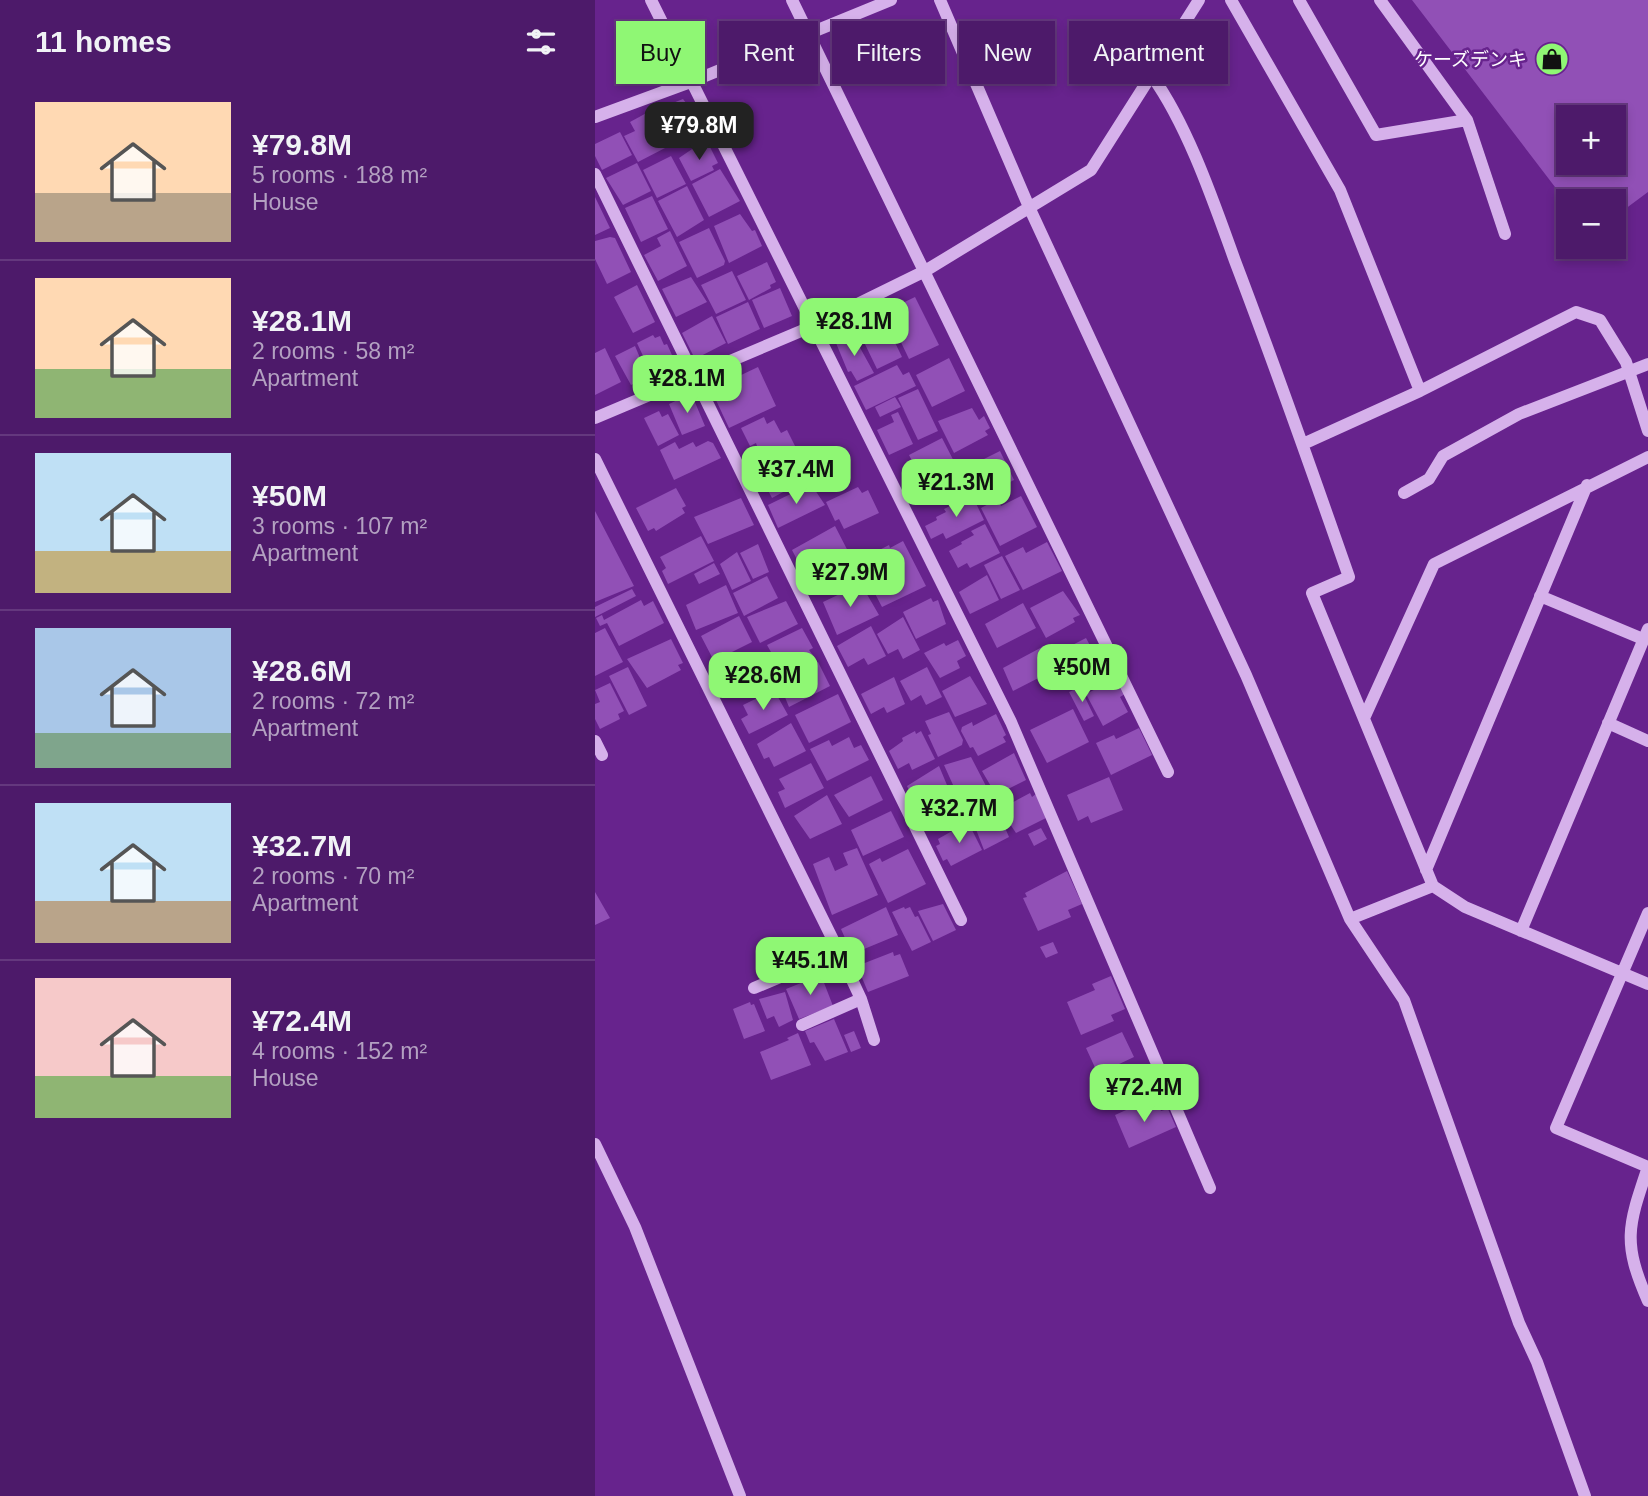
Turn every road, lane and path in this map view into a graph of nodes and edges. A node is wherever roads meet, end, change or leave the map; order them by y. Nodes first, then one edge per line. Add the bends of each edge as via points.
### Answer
1 (651, 0) edge
2 (792, 0) edge
3 (891, 0) edge
4 (940, 0) edge
5 (1199, 0) edge
6 (1231, 0) edge
7 (1299, 0) edge
8 (1380, 0) edge
9 (662, 21) edge
10 (802, 21) edge
11 (1186, 21) edge
12 (818, 30) edge
13 (818, 52) edge
14 (685, 84) edge
15 (694, 84) edge
16 (1147, 84) edge
17 (1158, 84) edge
18 (595, 117) edge
19 (1468, 120) junction
20 (595, 174) edge
21 (1029, 206) junction
22 (1505, 234) dead end
23 (925, 271) junction
24 (813, 326) junction
25 (1648, 364) edge
26 (1629, 370) junction
27 (694, 378) junction
28 (1420, 391) junction
29 (595, 418) edge
30 (1648, 431) edge
31 (1303, 444) junction
32 (1648, 457) edge
33 (595, 458) edge
34 (1587, 485) junction
35 (1405, 493) dead end
36 (1540, 596) junction
37 (1646, 634) edge
38 (1365, 716) junction
39 (1608, 723) junction
40 (595, 741) edge
41 (1648, 741) edge
42 (602, 755) dead end
43 (1168, 772) dead end
44 (1426, 870) junction
45 (1433, 886) junction
46 (1648, 913) edge
47 (1350, 919) junction
48 (961, 920) dead end
49 (1521, 931) junction
50 (839, 952) junction
51 (1622, 973) junction
52 (1648, 984) edge
53 (754, 988) dead end
54 (861, 999) junction
55 (802, 1025) dead end
56 (874, 1040) dead end
57 (595, 1144) edge
58 (1648, 1167) edge
59 (1210, 1188) dead end
60 (1648, 1301) edge
61 (740, 1496) edge
62 (1585, 1496) edge

1 - 9 street
2 - 10 street
3 - 12 street
4 - 21 street
5 - 11 street
6 - 28 street via 1340,190
7 - 19 street via 1376,135
8 - 19 street
13 - 23 street
14 - 18 street
15 - 24 street
16 - 21 street via 1091,170
17 - 31 street via 1220,220
19 - 22 street
20 - 27 street
21 - 23 street
21 - 47 street via 1246,675
23 - 24 street
23 - 43 street
24 - 27 street
24 - 59 street via 1011,722
25 - 26 street
26 - 28 street via 1600,320 1576,312
26 - 30 street
26 - 35 street via 1519,414 1443,456 1429,479
27 - 29 street
27 - 48 street
28 - 31 street
31 - 38 street via 1349,577 1312,593
32 - 34 street
33 - 50 street
34 - 36 street
34 - 38 street via 1434,564
36 - 37 street
36 - 44 street
37 - 39 street
38 - 44 street
39 - 41 street
39 - 49 street
40 - 42 street
44 - 45 street
45 - 47 street
45 - 49 street via 1465,907
46 - 51 street
47 - 62 street via 1404,1000
49 - 51 street
50 - 53 street
50 - 54 street
51 - 52 street
51 - 58 street via 1556,1128
54 - 55 street
54 - 56 street
57 - 61 street via 635,1227
58 - 60 street via 1630,1222 1633,1266

